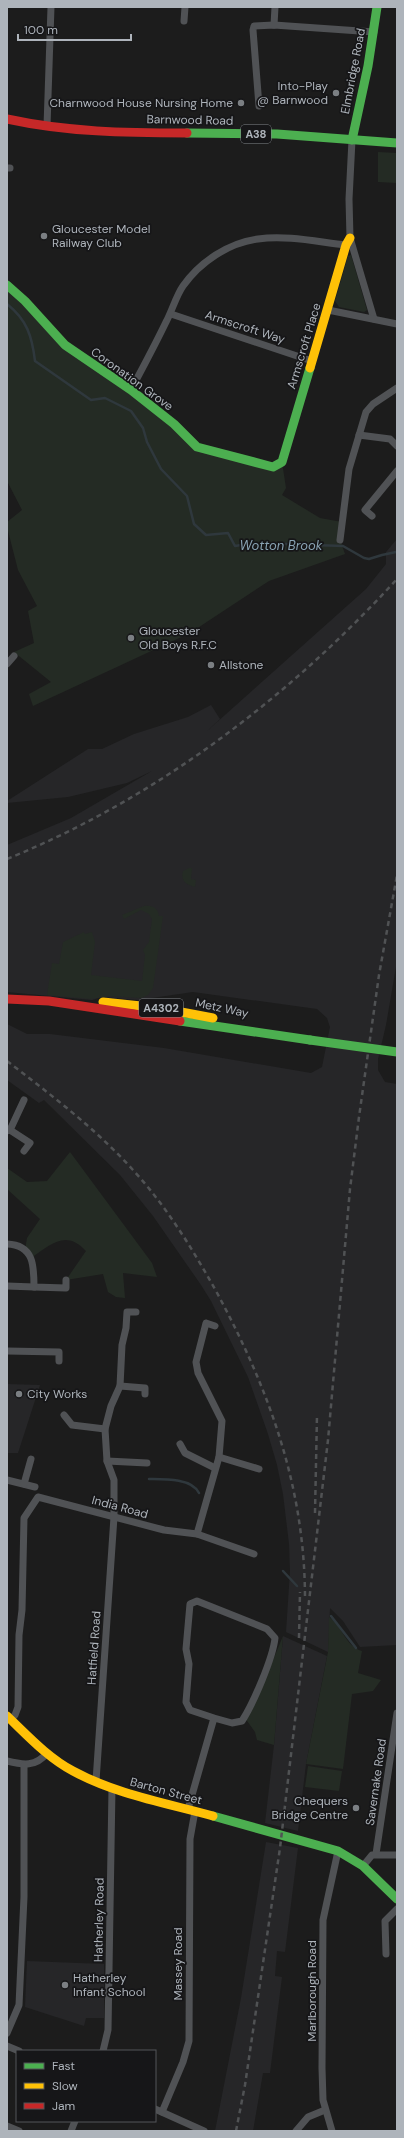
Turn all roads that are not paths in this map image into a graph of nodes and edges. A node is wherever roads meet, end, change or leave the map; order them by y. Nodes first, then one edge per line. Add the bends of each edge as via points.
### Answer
1 (51, 7) edge
2 (184, 7) edge
3 (275, 7) edge
4 (377, 7) edge
5 (184, 21) dead end
6 (274, 25) junction
7 (374, 32) junction
8 (259, 106) dead end
9 (7, 119) edge
10 (47, 126) junction
11 (352, 140) junction
12 (397, 143) edge
13 (348, 241) junction
14 (7, 285) edge
15 (328, 310) junction
16 (171, 314) junction
17 (374, 319) junction
18 (397, 324) edge
19 (312, 361) junction
20 (397, 388) edge
21 (131, 390) junction
22 (359, 435) junction
23 (397, 446) edge
24 (282, 462) joint
25 (397, 471) edge
26 (372, 516) dead end
27 (340, 540) dead end
28 (14, 656) dead end
29 (7, 664) edge
30 (7, 999) edge
31 (397, 1052) edge
32 (24, 1100) dead end
33 (8, 1130) edge
34 (24, 1151) dead end
35 (7, 1244) edge
36 (66, 1280) dead end
37 (7, 1286) edge
38 (34, 1287) junction
39 (136, 1312) dead end
40 (199, 1320) dead end
41 (206, 1323) junction
42 (215, 1326) dead end
43 (7, 1351) edge
44 (59, 1361) dead end
45 (120, 1386) junction
46 (145, 1394) dead end
47 (64, 1415) dead end
48 (105, 1429) junction
49 (180, 1444) dead end
50 (220, 1457) junction
51 (31, 1459) dead end
52 (108, 1461) junction
53 (147, 1463) dead end
54 (215, 1468) junction
55 (259, 1469) dead end
56 (7, 1480) edge
57 (24, 1484) junction
58 (35, 1487) dead end
59 (114, 1517) junction
60 (197, 1534) junction
61 (254, 1554) dead end
62 (397, 1713) edge
63 (9, 1718) edge
64 (214, 1718) junction
65 (47, 1753) junction
66 (7, 1761) edge
67 (24, 1766) junction
68 (96, 1781) junction
69 (112, 1788) junction
70 (191, 1810) junction
71 (338, 1851) junction
72 (376, 1854) junction
73 (397, 1855) edge
74 (364, 1866) junction
75 (397, 1899) edge
76 (397, 1909) edge
77 (386, 1954) dead end
78 (7, 2033) edge
79 (7, 2046) edge
80 (17, 2050) edge
81 (103, 2050) edge
82 (325, 2110) junction
83 (158, 2111) edge
84 (7, 2126) edge
85 (19, 2131) edge
86 (204, 2131) edge
87 (296, 2131) edge
88 (332, 2131) edge

1 - 10 street
2 - 5 street
3 - 6 street
4 - 7 main road, Elmbridge Road
6 - 7 street
6 - 8 street via 257,25 253,30
7 - 11 main road, Elmbridge Road
9 - 10 main road, Barnwood Road / A38
10 - 11 main road, Barnwood Road / A38 via 177,134 293,135
11 - 12 main road, Barnwood Road / A38
11 - 13 street
13 - 15 main road, Armscroft Place
13 - 16 street via 279,238 258,239 239,244 221,252 194,273 182,287
13 - 17 street
14 - 21 main road, Coronation Grove via 65,345
15 - 17 street
15 - 19 main road, Armscroft Place
16 - 19 street, Armscroft Way
16 - 21 street
17 - 18 street
19 - 24 main road, Armscroft Place
20 - 22 street via 370,408
21 - 24 main road, Coronation Grove via 198,447 273,467
22 - 23 street via 390,439
22 - 27 street via 349,469
25 - 26 street via 365,510
28 - 29 street
30 - 31 main road, Metz Way / A4302, bridge via 49,1001
32 - 33 street
33 - 34 street via 30,1143
35 - 38 street via 14,1244 28,1252 34,1264
36 - 38 street via 66,1288
37 - 38 street
39 - 45 street via 127,1312
40 - 41 street
41 - 42 street
41 - 50 street via 196,1362 198,1373 222,1421
43 - 44 street via 59,1352
45 - 46 street via 145,1388
45 - 48 street, Hatfield Road
47 - 48 street via 72,1425
48 - 52 street, Hatfield Road
49 - 54 street via 185,1453
50 - 54 street
50 - 55 street
51 - 57 street
52 - 53 street
52 - 59 street, Hatfield Road via 114,1480
54 - 60 street
56 - 57 street
57 - 58 street
59 - 60 street, India Road via 164,1530
59 - 63 street, India Road via 38,1497 24,1518 22,1610 18,1636 18,1707 15,1715
59 - 68 street, Hatfield Road
60 - 61 street, India Road
62 - 72 street, Savernake Road
63 - 65 main road, Barton Street
64 - 64 street via 232,1724 242,1721 258,1687 275,1638 267,1629 197,1601 190,1604 188,1611 186,1649 189,1664 186,1702 190,1710
64 - 70 street, Massey Road
65 - 67 street via 42,1760
65 - 68 main road, Barton Street via 72,1771
66 - 67 street
67 - 78 street via 24,1898 19,2005
68 - 69 main road, Barton Street
69 - 70 main road, Barton Street
69 - 81 street, Hatherley Road via 108,2030
70 - 71 main road, Barton Street
70 - 83 street, Massey Road via 189,2041 183,2062
71 - 74 main road, Barton Street
71 - 82 street, Marlborough Road via 323,1916 322,2068
72 - 73 street
72 - 74 street via 372,1855
74 - 75 main road, Barton Street
76 - 77 street via 385,1921
79 - 80 street
82 - 87 street via 308,2117
82 - 88 street, Marlborough Road
83 - 86 street
84 - 85 street

